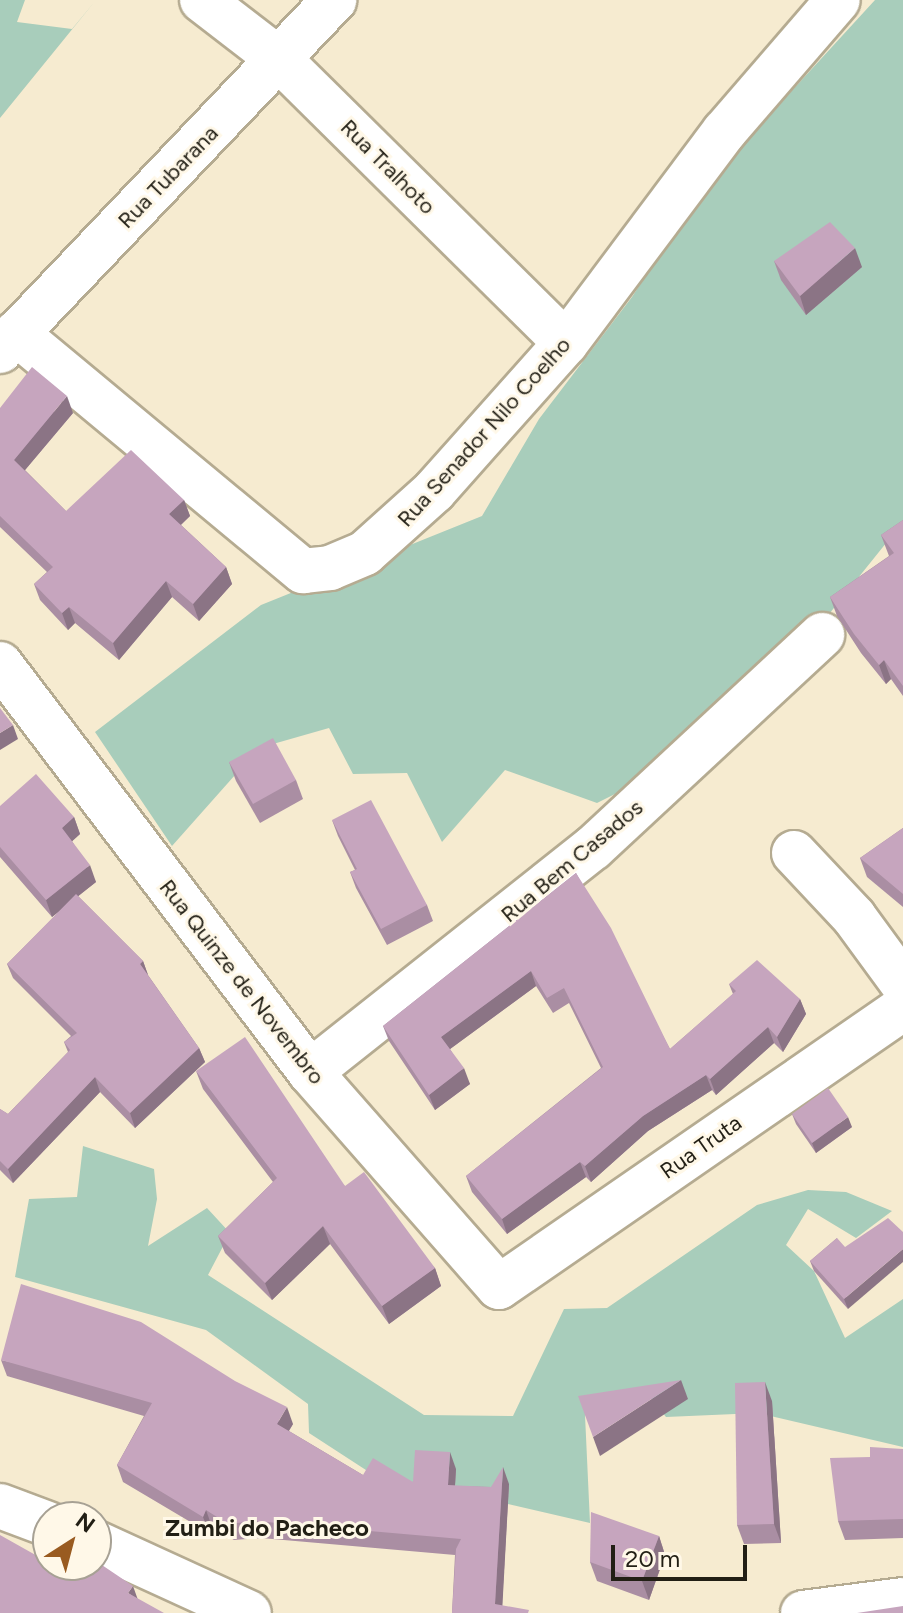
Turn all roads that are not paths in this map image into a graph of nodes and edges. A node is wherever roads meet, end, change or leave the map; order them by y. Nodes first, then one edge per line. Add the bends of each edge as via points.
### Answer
1 (202, 0) edge
2 (334, 0) edge
3 (838, 0) edge
4 (280, 60) junction
5 (8, 342) edge
6 (566, 343) junction
7 (822, 635) dead end
8 (0, 664) edge
9 (794, 853) dead end
10 (903, 984) edge
11 (903, 1008) edge
12 (310, 1072) junction
13 (499, 1287) joint
14 (0, 1506) edge
15 (32, 1518) edge
16 (112, 1550) edge
17 (896, 1601) edge
18 (249, 1613) edge
19 (803, 1613) edge

1 - 4 street, Rua Tralhoto
2 - 4 street, Rua Tubarana
3 - 6 street, Rua Senador Nilo Coelho via 724,132
4 - 5 street, Rua Tubarana
4 - 6 street, Rua Tralhoto
5 - 6 street, Rua Senador Nilo Coelho via 303,571 330,568 365,553 397,529
7 - 12 street, Rua Bem Casados via 593,848
8 - 12 street, Rua Quinze de Novembro
9 - 10 street via 854,917
11 - 13 street, Rua Truta
12 - 13 street, Rua Quinze de Novembro
14 - 15 street
16 - 18 street
17 - 19 street

